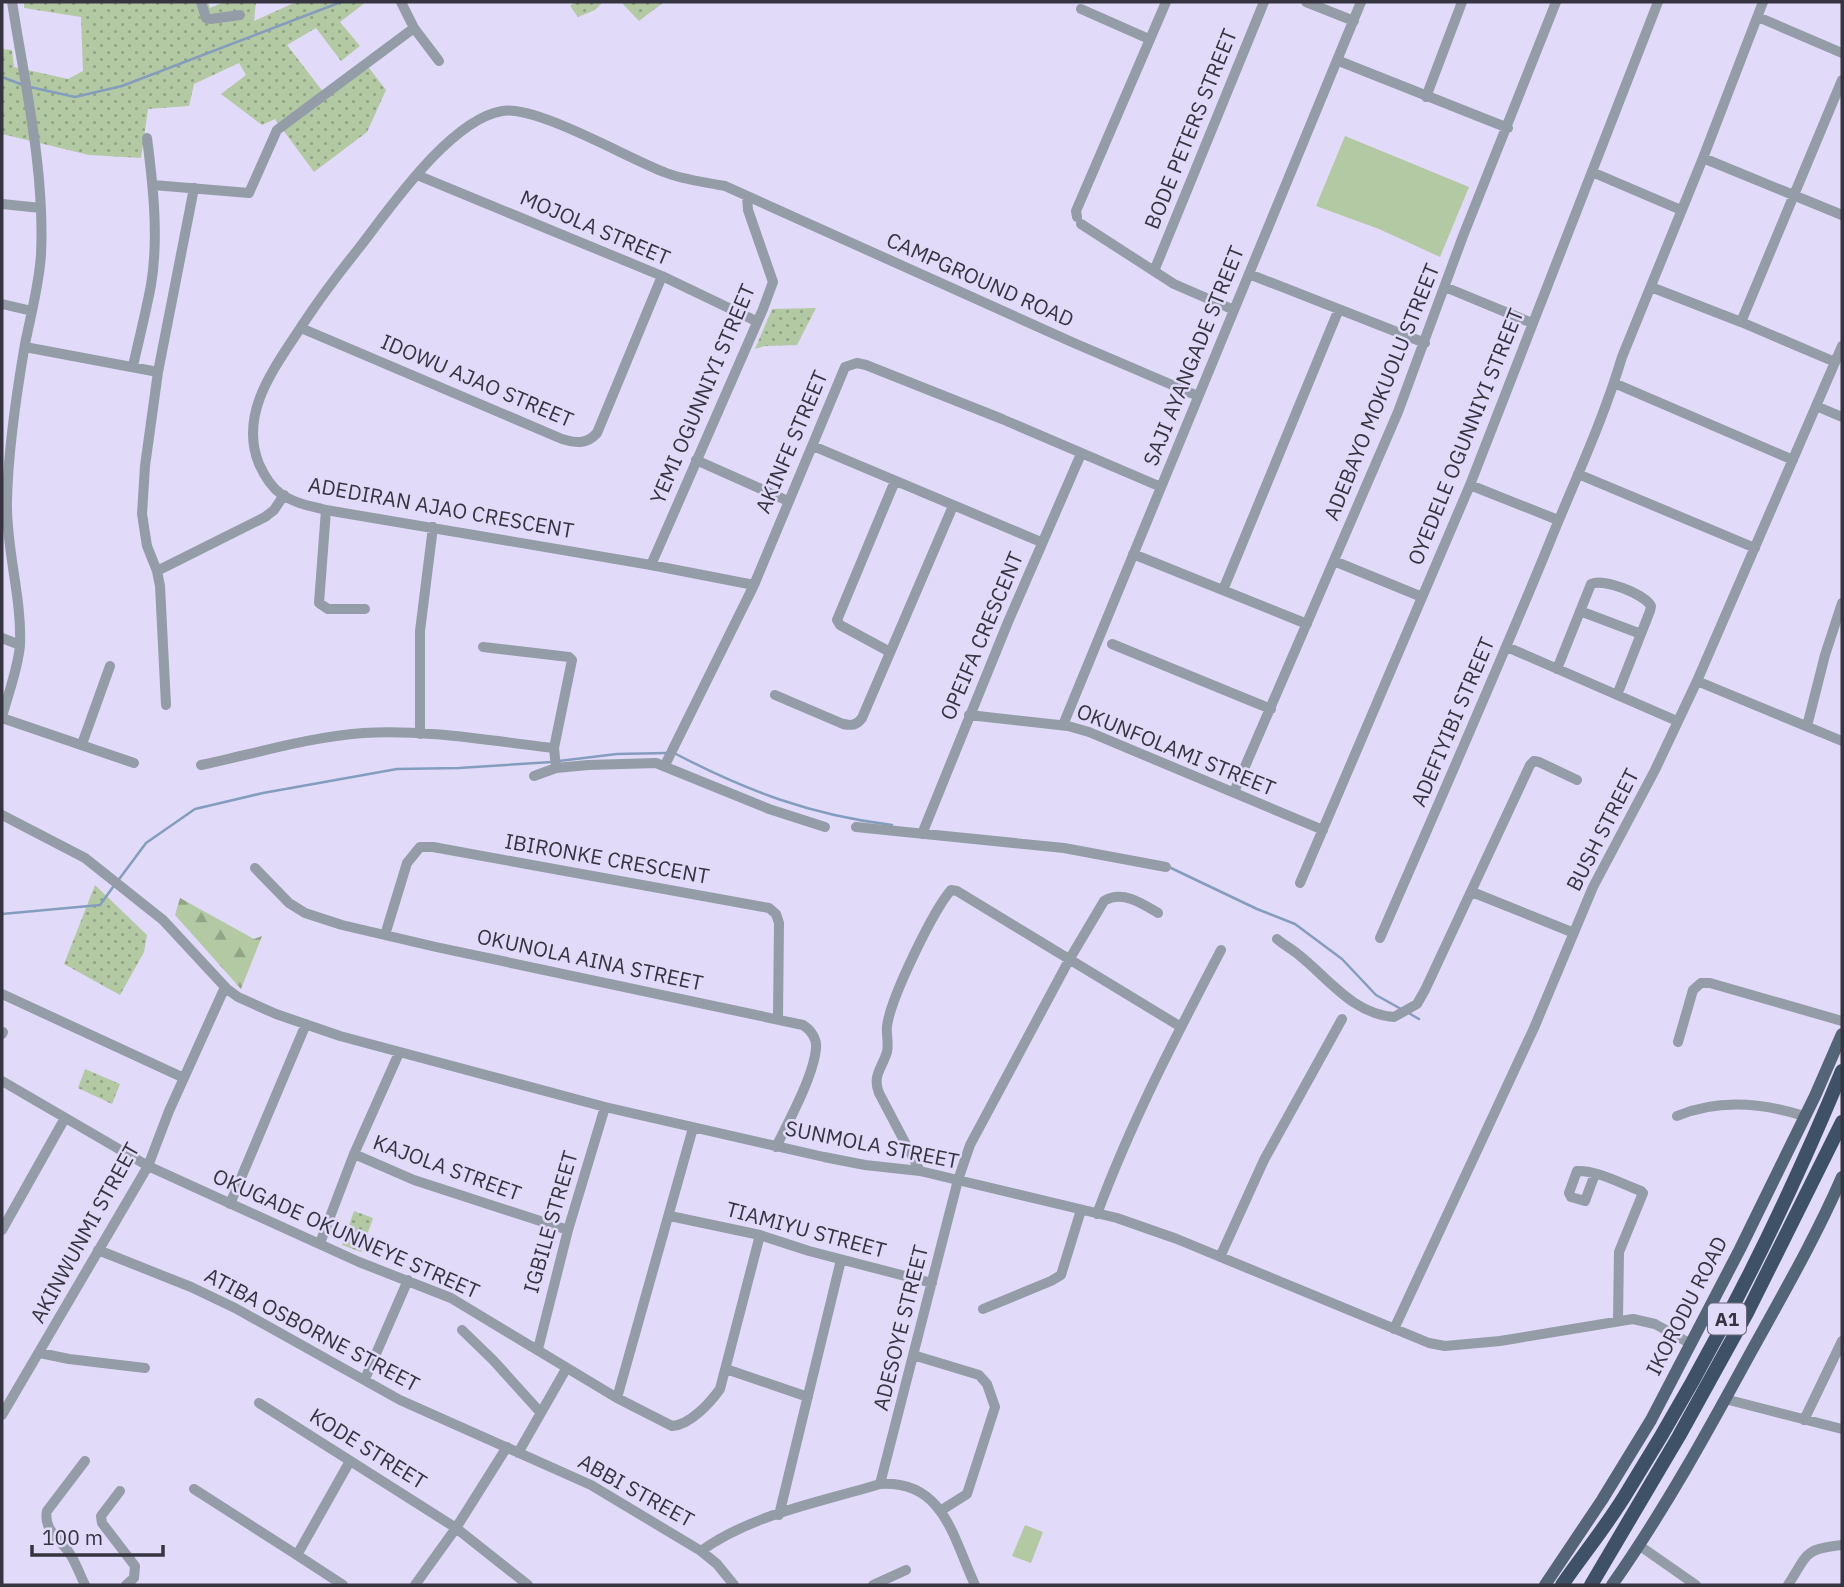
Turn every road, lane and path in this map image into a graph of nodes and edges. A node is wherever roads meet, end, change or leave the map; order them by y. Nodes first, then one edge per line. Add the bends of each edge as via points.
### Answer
1 (12, 2) edge
2 (201, 2) edge
3 (401, 2) edge
4 (1166, 2) edge
5 (1264, 2) edge
6 (1306, 2) edge
7 (1361, 2) edge
8 (1462, 2) edge
9 (1556, 2) edge
10 (1658, 2) edge
11 (1763, 2) edge
12 (1082, 9) dead end
13 (240, 15) dead end
14 (1758, 18) junction
15 (1353, 21) junction
16 (414, 28) junction
17 (1149, 39) junction
18 (1842, 53) edge
19 (439, 61) dead end
20 (1339, 61) junction
21 (1842, 80) edge
22 (1426, 97) junction
23 (1508, 128) junction
24 (147, 138) dead end
25 (1703, 158) junction
26 (1592, 172) junction
27 (417, 175) junction
28 (153, 185) junction
29 (194, 188) junction
30 (747, 196) junction
31 (1794, 196) junction
32 (2, 204) edge
33 (41, 208) junction
34 (1681, 210) junction
35 (1842, 215) edge
36 (1154, 271) junction
37 (1249, 274) junction
38 (662, 276) junction
39 (1445, 287) junction
40 (1651, 287) junction
41 (2, 304) edge
42 (1339, 309) junction
43 (1234, 310) junction
44 (32, 311) junction
45 (756, 321) junction
46 (1741, 322) junction
47 (1532, 323) junction
48 (300, 328) junction
49 (1425, 343) junction
50 (1842, 346) edge
51 (25, 347) junction
52 (1835, 362) junction
53 (132, 366) junction
54 (158, 372) junction
55 (1614, 383) junction
56 (1198, 396) junction
57 (1816, 406) junction
58 (1842, 417) edge
59 (813, 446) junction
60 (1081, 454) junction
61 (696, 460) junction
62 (1793, 460) junction
63 (1578, 474) junction
64 (895, 481) junction
65 (1470, 485) junction
66 (1161, 487) junction
67 (284, 495) junction
68 (788, 501) junction
69 (4, 503) edge
70 (953, 506) junction
71 (326, 510) junction
72 (1558, 520) junction
73 (433, 527) junction
74 (1041, 542) junction
75 (1755, 548) junction
76 (1133, 554) junction
77 (1334, 561) junction
78 (651, 565) junction
79 (157, 571) junction
80 (754, 585) junction
81 (1223, 590) junction
82 (1422, 597) junction
83 (1842, 603) edge
84 (365, 609) dead end
85 (1580, 611) junction
86 (1307, 624) junction
87 (1641, 634) junction
88 (2, 638) edge
89 (1112, 644) dead end
90 (20, 645) junction
91 (1507, 647) junction
92 (483, 648) dead end
93 (890, 652) junction
94 (110, 666) dead end
95 (1557, 669) junction
96 (1697, 681) junction
97 (775, 695) dead end
98 (1617, 695) junction
99 (166, 705) dead end
100 (1271, 709) junction
101 (969, 716) junction
102 (2, 717) edge
103 (1677, 721) junction
104 (1063, 725) junction
105 (1807, 726) junction
106 (420, 734) junction
107 (1842, 741) edge
108 (82, 744) junction
109 (668, 758) junction
110 (555, 760) junction
111 (134, 764) dead end
112 (201, 765) dead end
113 (534, 776) dead end
114 (1577, 780) dead end
115 (1234, 792) junction
116 (2, 815) edge
117 (825, 827) dead end
118 (856, 827) dead end
119 (1323, 830) junction
120 (923, 831) junction
121 (1166, 867) dead end
122 (255, 868) dead end
123 (1300, 883) dead end
124 (1472, 892) junction
125 (1158, 913) dead end
126 (1574, 933) junction
127 (385, 935) junction
128 (1277, 939) dead end
129 (1380, 939) dead end
130 (1221, 950) dead end
131 (1069, 960) junction
132 (225, 987) junction
133 (2, 994) edge
134 (778, 1018) junction
135 (1342, 1019) dead end
136 (1842, 1021) edge
137 (306, 1024) junction
138 (1181, 1027) junction
139 (1842, 1034) edge
140 (1678, 1042) dead end
141 (399, 1052) junction
142 (1842, 1071) edge
143 (184, 1078) junction
144 (2, 1081) edge
145 (604, 1107) junction
146 (1677, 1116) dead end
147 (1804, 1116) junction
148 (65, 1118) junction
149 (1842, 1122) edge
150 (693, 1128) junction
151 (776, 1147) junction
152 (354, 1154) junction
153 (148, 1166) junction
154 (920, 1171) junction
155 (1595, 1174) dead end
156 (958, 1180) junction
157 (1841, 1183) edge
158 (230, 1204) junction
159 (2, 1206) edge
160 (1081, 1210) junction
161 (12, 1212) junction
162 (1097, 1214) junction
163 (670, 1216) junction
164 (2, 1230) edge
165 (568, 1230) junction
166 (760, 1235) junction
167 (320, 1243) junction
168 (97, 1250) junction
169 (1220, 1257) junction
170 (841, 1260) junction
171 (408, 1280) junction
172 (932, 1283) junction
173 (983, 1309) dead end
174 (1618, 1320) junction
175 (1394, 1329) junction
176 (462, 1330) dead end
177 (1842, 1340) edge
178 (1691, 1344) junction
179 (538, 1349) junction
180 (40, 1353) junction
181 (913, 1355) junction
182 (145, 1368) dead end
183 (566, 1369) junction
184 (726, 1369) junction
185 (365, 1379) junction
186 (808, 1397) junction
187 (617, 1398) junction
188 (1725, 1399) junction
189 (259, 1403) dead end
190 (540, 1412) junction
191 (2, 1415) edge
192 (1804, 1420) junction
193 (1842, 1429) edge
194 (507, 1447) junction
195 (518, 1453) junction
196 (85, 1461) dead end
197 (351, 1461) junction
198 (880, 1485) junction
199 (194, 1489) dead end
200 (120, 1492) dead end
201 (940, 1511) junction
202 (779, 1515) junction
203 (456, 1528) junction
204 (1842, 1545) edge
205 (1640, 1546) junction
206 (701, 1551) junction
207 (297, 1555) junction
208 (906, 1570) dead end
209 (85, 1585) edge
210 (126, 1585) edge
211 (343, 1585) edge
212 (415, 1585) edge
213 (528, 1585) edge
214 (734, 1585) edge
215 (873, 1585) edge
216 (975, 1585) edge
217 (1545, 1585) edge
218 (1562, 1585) edge
219 (1591, 1585) edge
220 (1612, 1585) edge
221 (1696, 1585) edge
222 (1788, 1585) edge

1 - 33 street
2 - 13 street via 206,18
3 - 16 street
4 - 17 street
5 - 36 street, BODE PETERS STREET
6 - 15 street
7 - 15 street, SAJI AYANGADE STREET
8 - 22 street
9 - 23 street, ADEBAYO MOKUOLU STREET
10 - 26 street, OYEDELE OGUNNIYI STREET
11 - 14 street, ADEFIYIBI STREET
12 - 17 street
14 - 18 street
14 - 25 street, ADEFIYIBI STREET
15 - 20 street, SAJI AYANGADE STREET
16 - 19 street
16 - 29 street via 277,130 249,193
17 - 36 street via 1076,211 1079,220
20 - 22 street
20 - 37 street, SAJI AYANGADE STREET
21 - 31 street
22 - 23 street
23 - 39 street, ADEBAYO MOKUOLU STREET
24 - 28 street
25 - 31 street
25 - 34 street, ADEFIYIBI STREET
26 - 34 street
26 - 47 street, OYEDELE OGUNNIYI STREET
27 - 30 street, ADEDIRAN AJAO CRESCENT via 466,127 498,111 519,111 670,175 725,186
27 - 38 street, MOJOLA STREET
27 - 48 street, ADEDIRAN AJAO CRESCENT
28 - 29 street
28 - 53 street via 151,285
29 - 54 street
30 - 45 street, YEMI OGUNNIYI STREET via 773,282
30 - 56 street, CAMPGROUND ROAD
31 - 35 street
31 - 46 street
32 - 33 street
33 - 44 street via 41,257
34 - 40 street, ADEFIYIBI STREET
36 - 43 street
37 - 42 street
37 - 43 street, SAJI AYANGADE STREET
38 - 45 street, MOJOLA STREET
38 - 48 street, IDOWU AJAO STREET via 597,433 579,443
39 - 47 street
39 - 49 street, ADEBAYO MOKUOLU STREET
40 - 46 street
40 - 55 street, ADEFIYIBI STREET
41 - 44 street
42 - 49 street
42 - 81 street
43 - 56 street, SAJI AYANGADE STREET
44 - 51 street
45 - 61 street, YEMI OGUNNIYI STREET
46 - 52 street
47 - 65 street, OYEDELE OGUNNIYI STREET
48 - 67 street, ADEDIRAN AJAO CRESCENT via 266,382 253,434 261,468
49 - 77 street, ADEBAYO MOKUOLU STREET
50 - 52 street, BUSH STREET
51 - 53 street
51 - 69 street
52 - 57 street, BUSH STREET
53 - 54 street
54 - 79 street via 142,514
55 - 62 street
55 - 63 street, ADEFIYIBI STREET
56 - 66 street, SAJI AYANGADE STREET
57 - 58 street
57 - 62 street, BUSH STREET
59 - 60 street, AKINFE STREET via 840,374 857,363
59 - 64 street
59 - 68 street, AKINFE STREET
60 - 66 street, AKINFE STREET
60 - 74 street, OPEIFA CRESCENT
61 - 68 street
61 - 78 street, YEMI OGUNNIYI STREET
62 - 75 street, BUSH STREET
63 - 72 street, ADEFIYIBI STREET
63 - 75 street
64 - 70 street
64 - 93 street via 837,620
65 - 72 street
65 - 82 street, OYEDELE OGUNNIYI STREET
66 - 76 street, SAJI AYANGADE STREET
67 - 71 street, ADEDIRAN AJAO CRESCENT
67 - 79 street via 265,517
68 - 80 street, AKINFE STREET
69 - 90 street
70 - 74 street
70 - 93 street
71 - 73 street, ADEDIRAN AJAO CRESCENT
71 - 84 street via 319,603 328,609
72 - 91 street, ADEFIYIBI STREET
73 - 78 street, ADEDIRAN AJAO CRESCENT
73 - 106 street via 420,631
74 - 101 street, OPEIFA CRESCENT
75 - 96 street, BUSH STREET
76 - 81 street
76 - 104 street, SAJI AYANGADE STREET
77 - 82 street
77 - 86 street, ADEBAYO MOKUOLU STREET
78 - 80 street, ADEDIRAN AJAO CRESCENT
79 - 99 street
80 - 109 street, AKINFE STREET
81 - 86 street
82 - 119 street, OYEDELE OGUNNIYI STREET
83 - 105 street
85 - 87 street
85 - 87 street via 1588,589 1596,582 1643,596 1651,606
85 - 95 street
86 - 100 street, ADEBAYO MOKUOLU STREET
87 - 98 street
88 - 90 street
89 - 100 street
90 - 102 street
91 - 95 street
91 - 129 street, ADEFIYIBI STREET
92 - 110 street via 572,660
93 - 97 street via 858,724 843,724
94 - 108 street
95 - 98 street
96 - 103 street, BUSH STREET
96 - 105 street
98 - 103 street
100 - 115 street, ADEBAYO MOKUOLU STREET
101 - 104 street, OKUNFOLAMI STREET
101 - 120 street, OPEIFA CRESCENT
102 - 108 street
103 - 126 street, BUSH STREET
104 - 115 street, OKUNFOLAMI STREET
105 - 107 street
106 - 110 street
106 - 112 street via 336,736
108 - 111 street
109 - 110 street
109 - 117 street via 769,809
110 - 113 street
114 - 124 street via 1539,762 1530,765
115 - 119 street, OKUNFOLAMI STREET
116 - 132 street, SUNMOLA STREET via 85,858 163,920
118 - 120 street
119 - 123 street, OYEDELE OGUNNIYI STREET
120 - 121 street via 1064,848
122 - 127 street, OKUNOLA AINA STREET via 305,913
124 - 126 street
124 - 128 street via 1417,1004 1394,1017 1362,1008
125 - 131 street, ADESOYE STREET via 1121,896 1111,897 1104,901
126 - 175 street, BUSH STREET
127 - 134 street, OKUNOLA AINA STREET
127 - 134 street, IBIRONKE CRESCENT via 407,863 421,847 768,908 779,923
130 - 138 street
131 - 138 street
131 - 154 street via 954,889 949,891 894,1002 887,1026 887,1051 875,1081
131 - 156 street, ADESOYE STREET via 970,1145
132 - 137 street, SUNMOLA STREET via 251,1004
132 - 143 street, AKINWUNMI STREET
133 - 143 street
134 - 151 street, OKUNOLA AINA STREET via 809,1029 817,1047 804,1089
135 - 169 street via 1264,1160
136 - 140 street via 1701,984 1693,990
137 - 141 street, SUNMOLA STREET
137 - 158 street
138 - 162 street via 1129,1134
139 - 147 main road, IKORODU ROAD
141 - 145 street, SUNMOLA STREET
141 - 152 street
142 - 218 highway, IKORODU ROAD / A1 via 1758,1258 1697,1374 1629,1489
143 - 153 street, AKINWUNMI STREET
144 - 148 street, OKUGADE OKUNNEYE STREET
145 - 150 street, SUNMOLA STREET
145 - 165 street, IGBILE STREET
146 - 147 street via 1693,1109 1736,1105
147 - 178 main road, IKORODU ROAD
148 - 153 street, OKUGADE OKUNNEYE STREET
148 - 161 street
149 - 219 highway, A1 via 1748,1311
150 - 151 street, SUNMOLA STREET
150 - 163 street
151 - 154 street, SUNMOLA STREET
152 - 165 street, KAJOLA STREET via 435,1187
152 - 167 street
153 - 158 street, OKUGADE OKUNNEYE STREET
153 - 168 street, AKINWUNMI STREET
154 - 156 street, SUNMOLA STREET
155 - 174 street via 1643,1194 1619,1252
156 - 160 street, SUNMOLA STREET
156 - 172 street, ADESOYE STREET
157 - 188 main road
158 - 167 street, OKUGADE OKUNNEYE STREET
159 - 161 street
160 - 162 street, SUNMOLA STREET
160 - 173 street via 1061,1275
161 - 164 street
162 - 169 street, SUNMOLA STREET via 1143,1226
163 - 166 street, TIAMIYU STREET
163 - 187 street
165 - 179 street, IGBILE STREET
166 - 170 street, TIAMIYU STREET
166 - 184 street, OKUGADE OKUNNEYE STREET
167 - 171 street, OKUGADE OKUNNEYE STREET
168 - 180 street, AKINWUNMI STREET
168 - 185 street, ATIBA OSBORNE STREET via 235,1308
169 - 175 street, SUNMOLA STREET
170 - 172 street, TIAMIYU STREET
170 - 186 street
171 - 179 street, OKUGADE OKUNNEYE STREET via 450,1298
171 - 185 street
172 - 181 street, ADESOYE STREET
174 - 175 street, SUNMOLA STREET via 1445,1346
174 - 178 street, SUNMOLA STREET via 1643,1320
176 - 190 street
177 - 192 street
178 - 217 main road, IKORODU ROAD via 1651,1420
179 - 183 street, OKUGADE OKUNNEYE STREET
180 - 182 street
180 - 191 street, AKINWUNMI STREET
181 - 198 street, ADESOYE STREET
181 - 201 street via 979,1375 995,1407 967,1494
183 - 187 street, OKUGADE OKUNNEYE STREET
183 - 190 street
184 - 186 street
184 - 187 street, OKUGADE OKUNNEYE STREET via 713,1399 680,1425 663,1423
185 - 194 street, ATIBA OSBORNE STREET via 400,1400
186 - 202 street
188 - 192 street
188 - 205 main road
189 - 197 street, KODE STREET
190 - 195 street
192 - 193 street
194 - 195 street, ABBI STREET
194 - 203 street
195 - 206 street, ABBI STREET via 591,1485
196 - 209 street via 45,1520 71,1555
197 - 203 street, KODE STREET
197 - 207 street
198 - 201 street via 911,1486 933,1500
198 - 202 street
199 - 207 street
200 - 210 street via 101,1516 135,1566 134,1578
201 - 216 street
202 - 206 street via 743,1527
203 - 212 street
203 - 213 street, KODE STREET
204 - 222 street via 1809,1552
205 - 220 main road
205 - 221 street
206 - 214 street, ABBI STREET
207 - 211 street
208 - 215 street

